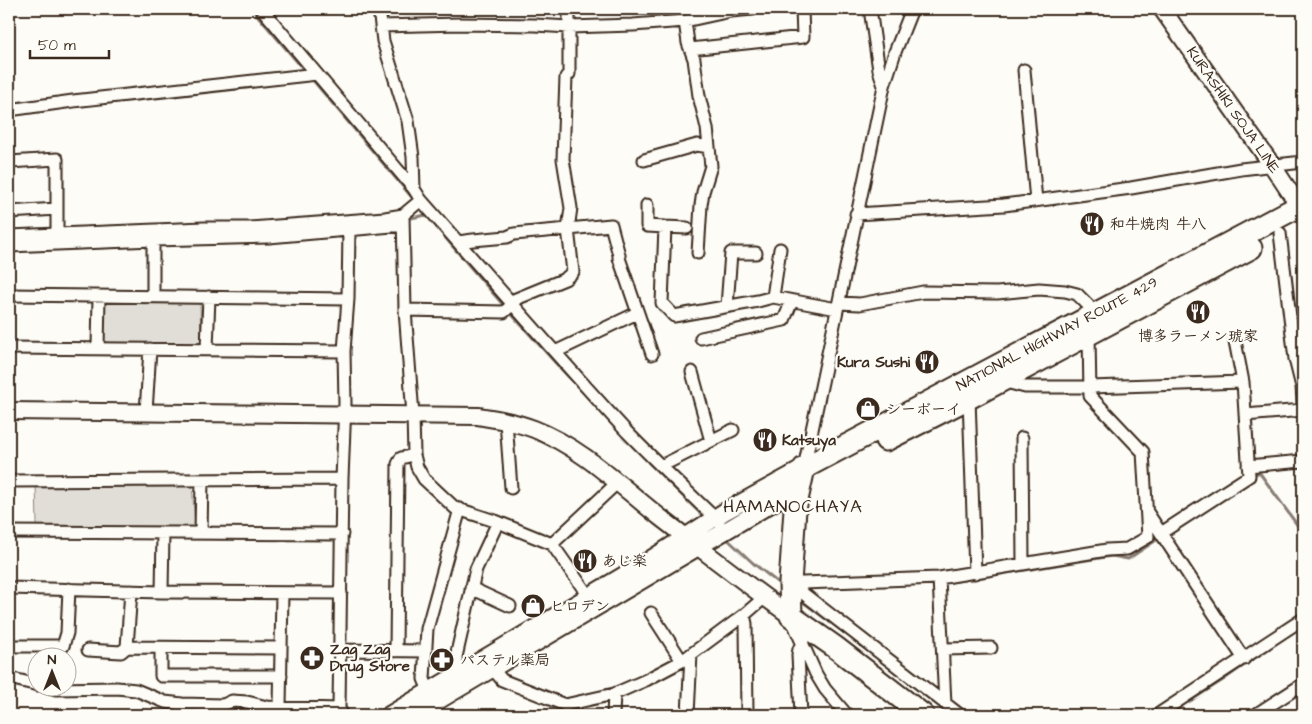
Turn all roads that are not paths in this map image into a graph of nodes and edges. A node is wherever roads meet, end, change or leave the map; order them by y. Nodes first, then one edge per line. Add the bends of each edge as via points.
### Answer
1 (262, 9) edge
2 (379, 9) edge
3 (569, 9) edge
4 (753, 9) edge
5 (802, 9) edge
6 (870, 9) edge
7 (912, 9) edge
8 (1162, 9) edge
9 (685, 21) junction
10 (381, 26) junction
11 (569, 27) junction
12 (690, 49) junction
13 (1024, 70) dead end
14 (311, 75) junction
15 (884, 86) junction
16 (9, 110) edge
17 (709, 147) junction
18 (644, 160) dead end
19 (9, 162) edge
20 (1303, 162) edge
21 (1272, 166) junction
22 (414, 189) junction
23 (1036, 201) junction
24 (418, 203) junction
25 (647, 205) dead end
26 (57, 209) junction
27 (1302, 211) edge
28 (9, 212) edge
29 (856, 214) junction
30 (403, 220) junction
31 (665, 227) junction
32 (688, 228) dead end
33 (568, 229) junction
34 (349, 230) junction
35 (1280, 233) junction
36 (57, 234) junction
37 (9, 236) edge
38 (153, 240) junction
39 (458, 242) junction
40 (9, 246) edge
41 (780, 249) dead end
42 (698, 253) dead end
43 (756, 253) dead end
44 (9, 295) edge
45 (99, 296) junction
46 (152, 296) junction
47 (209, 297) junction
48 (773, 297) junction
49 (348, 299) junction
50 (792, 300) junction
51 (510, 306) junction
52 (727, 306) junction
53 (838, 306) junction
54 (405, 310) junction
55 (637, 313) junction
56 (1091, 325) junction
57 (700, 338) dead end
58 (1235, 341) dead end
59 (9, 348) edge
60 (98, 348) junction
61 (150, 348) junction
62 (207, 349) junction
63 (344, 351) junction
64 (555, 352) junction
65 (652, 354) dead end
66 (692, 372) dead end
67 (1002, 381) junction
68 (1244, 382) junction
69 (1090, 387) junction
70 (1302, 387) edge
71 (969, 398) junction
72 (1303, 403) edge
73 (9, 410) edge
74 (1303, 410) edge
75 (146, 412) junction
76 (344, 415) junction
77 (413, 415) junction
78 (1246, 415) junction
79 (506, 421) junction
80 (733, 430) dead end
81 (1022, 438) dead end
82 (711, 441) junction
83 (414, 455) junction
84 (1303, 461) edge
85 (661, 466) junction
86 (1248, 466) junction
87 (801, 478) junction
88 (342, 479) junction
89 (202, 480) junction
90 (9, 481) edge
91 (618, 482) junction
92 (511, 488) dead end
93 (460, 509) junction
94 (1147, 512) junction
95 (711, 521) junction
96 (498, 522) junction
97 (9, 532) edge
98 (163, 533) junction
99 (201, 533) junction
100 (724, 533) junction
101 (342, 534) junction
102 (1162, 534) junction
103 (686, 537) junction
104 (552, 544) junction
105 (699, 547) junction
106 (1023, 564) junction
107 (976, 573) junction
108 (940, 581) junction
109 (9, 588) edge
110 (472, 588) junction
111 (69, 589) junction
112 (131, 591) junction
113 (162, 592) junction
114 (282, 593) junction
115 (341, 593) junction
116 (790, 596) junction
117 (765, 597) junction
118 (592, 602) junction
119 (510, 606) dead end
120 (651, 612) dead end
121 (744, 615) junction
122 (1303, 619) edge
123 (808, 638) junction
124 (9, 646) edge
125 (127, 647) junction
126 (161, 648) junction
127 (281, 648) junction
128 (991, 648) dead end
129 (943, 649) junction
130 (88, 650) dead end
131 (340, 650) junction
132 (396, 651) junction
133 (426, 651) junction
134 (687, 658) junction
135 (1244, 659) junction
136 (492, 669) junction
137 (459, 674) junction
138 (281, 676) junction
139 (9, 678) edge
140 (28, 683) edge
141 (1303, 684) edge
142 (78, 689) edge
143 (614, 694) junction
144 (945, 704) junction
145 (280, 707) junction
146 (437, 708) edge
147 (565, 710) edge
148 (341, 712) edge
149 (389, 715) edge
150 (414, 715) edge
151 (613, 715) edge
152 (688, 715) edge
153 (747, 715) edge
154 (801, 715) edge
155 (848, 715) edge
156 (923, 715) edge
157 (960, 715) edge
158 (1160, 715) edge
159 (1255, 715) edge

1 - 14 street
2 - 10 street
3 - 11 street
4 - 9 street via 732,10
5 - 12 street via 803,36
6 - 15 street
7 - 15 street
8 - 21 street, KURASHIKI SOJA LINE
9 - 11 street
9 - 12 street
10 - 11 street via 535,24
10 - 22 street via 408,121
11 - 33 street via 563,159 571,208
12 - 17 street
13 - 23 street
14 - 16 street
14 - 22 street
15 - 29 street
17 - 18 street via 697,144
17 - 42 street via 711,166 701,205
19 - 26 street via 57,159
20 - 21 street
21 - 23 street
21 - 27 street, KURASHIKI SOJA LINE
22 - 24 street
23 - 29 street
24 - 30 street
24 - 39 street
25 - 31 street via 647,226
26 - 28 street
26 - 36 street
27 - 35 highway, NATIONAL HIGHWAY ROUTE 429
27 - 56 highway, NATIONAL HIGHWAY ROUTE 429
29 - 53 street
30 - 34 street
30 - 36 street via 385,218 250,228
30 - 54 street
31 - 32 street
31 - 52 street via 662,303 674,316
33 - 39 street
33 - 51 street via 573,272
33 - 55 street via 611,225
34 - 38 street via 269,237
34 - 49 street
35 - 56 highway, NATIONAL HIGHWAY ROUTE 429
35 - 70 street via 1295,359
36 - 37 street
38 - 40 street
38 - 46 street
39 - 51 street
41 - 48 street
43 - 52 street via 731,253
44 - 45 street
45 - 46 street
45 - 60 street
46 - 47 street
47 - 49 street
47 - 62 street
48 - 50 street
48 - 52 street
49 - 63 street
50 - 53 street
50 - 57 street via 784,320
51 - 54 street
51 - 64 street
53 - 56 street via 923,292 1065,291 1077,294 1088,305
53 - 87 street
54 - 77 street
55 - 64 street
55 - 65 street
56 - 67 highway, NATIONAL HIGHWAY ROUTE 429
56 - 69 street
56 - 87 highway, NATIONAL HIGHWAY ROUTE 429
58 - 68 street
59 - 60 street
60 - 61 street
61 - 62 street
61 - 75 street
62 - 63 street
63 - 76 street
64 - 85 street
66 - 82 street
67 - 69 street via 1025,387
67 - 71 highway, NATIONAL HIGHWAY ROUTE 429
68 - 69 street
68 - 78 street
69 - 94 street via 1090,396 1143,452
70 - 72 street
71 - 87 highway, NATIONAL HIGHWAY ROUTE 429 via 836,465
71 - 107 street
73 - 75 street
74 - 78 street
75 - 76 street
76 - 77 street
76 - 88 street
77 - 79 street via 478,416
77 - 83 street
78 - 86 street
79 - 91 street via 559,440
79 - 92 street
80 - 82 street
81 - 106 street
82 - 85 street
83 - 93 street via 424,479 454,508
83 - 132 street via 402,458 398,464
84 - 86 street
85 - 95 street
86 - 102 street via 1249,476
87 - 95 street
87 - 100 street
87 - 116 highway via 794,508
88 - 89 street
88 - 101 street
89 - 90 street
89 - 99 street
91 - 103 street
91 - 104 street
93 - 96 street
93 - 133 street via 427,629
94 - 102 street
94 - 106 street via 1148,537 1127,550 1107,550
95 - 100 street
95 - 103 street
96 - 104 street
96 - 110 street via 476,569
97 - 98 street
98 - 99 street
98 - 113 street
99 - 101 street
100 - 105 street
101 - 115 street
102 - 135 street
103 - 105 street
103 - 118 street
104 - 118 street
105 - 117 street
105 - 118 street
106 - 107 street
107 - 108 street
108 - 116 street via 803,583
108 - 129 street
109 - 111 street
110 - 119 street
110 - 137 street via 456,657
111 - 112 street
111 - 124 street via 67,633 63,646
112 - 113 street
112 - 125 street
113 - 114 street
114 - 115 street
114 - 127 street
115 - 131 street
116 - 117 street
116 - 123 highway
116 - 144 street via 800,592
117 - 121 street
118 - 136 street
118 - 137 street
120 - 134 street
121 - 134 street
121 - 153 street
122 - 135 street
123 - 154 street via 798,655
123 - 155 street via 812,664 826,689
123 - 156 highway via 836,647
125 - 126 street
125 - 130 street via 121,652
126 - 127 street
126 - 138 street via 161,676
127 - 138 street
128 - 129 street
129 - 144 street
131 - 132 street
131 - 148 street
132 - 133 street
133 - 146 street via 424,679
134 - 143 street
134 - 152 street
135 - 158 street
136 - 146 street
136 - 147 street via 502,680
137 - 146 street
138 - 145 street
139 - 140 street
141 - 159 street
142 - 145 street via 136,690 165,702 182,704 223,705 232,701
143 - 147 street
143 - 151 street
144 - 157 street
145 - 148 street
146 - 149 street
146 - 150 street

